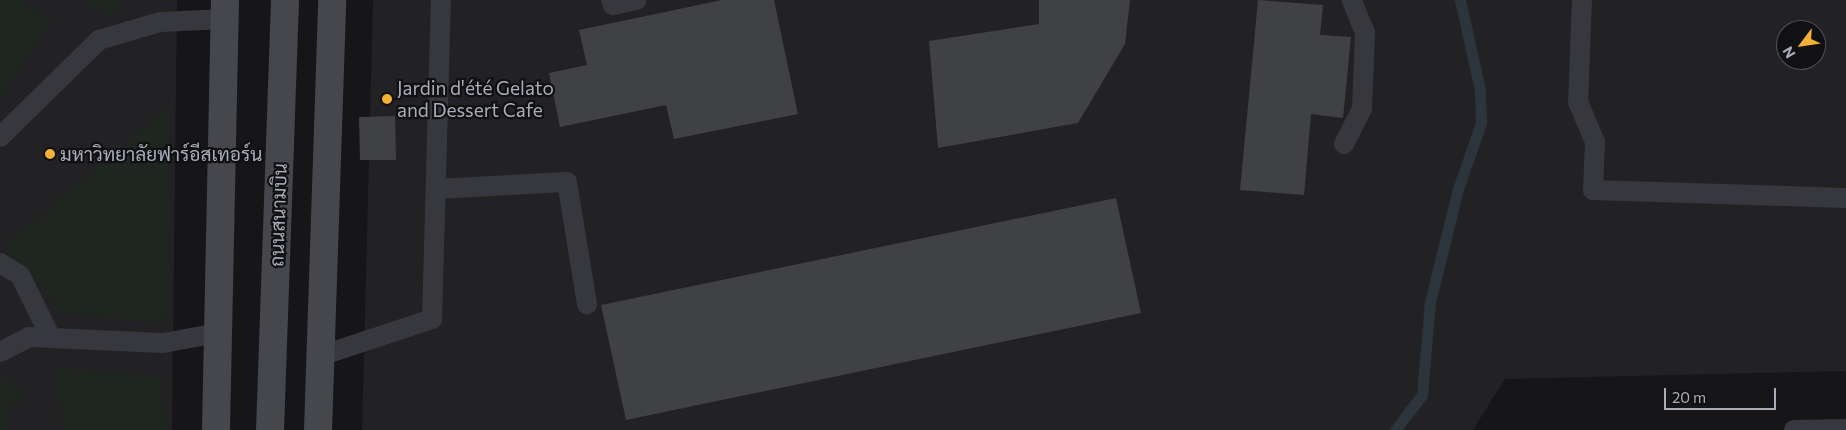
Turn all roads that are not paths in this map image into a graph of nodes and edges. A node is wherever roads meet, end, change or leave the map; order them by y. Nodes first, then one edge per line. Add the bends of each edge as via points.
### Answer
1 (284, 0) edge
2 (332, 0) edge
3 (441, 0) edge
4 (611, 0) edge
5 (636, 0) edge
6 (1352, 0) edge
7 (1582, 0) edge
8 (225, 9) edge
9 (0, 137) edge
10 (1344, 144) dead end
11 (436, 189) junction
12 (1846, 198) edge
13 (0, 263) edge
14 (587, 304) dead end
15 (218, 333) junction
16 (51, 338) junction
17 (0, 352) edge
18 (320, 356) junction
19 (1846, 428) edge
20 (216, 430) edge
21 (270, 430) edge
22 (318, 430) edge
23 (1794, 430) edge

1 - 21 main road, ถนนสนามบิน
2 - 18 main road
3 - 11 lane
4 - 5 lane via 613,5
6 - 10 lane via 1365,33 1362,109
7 - 12 lane via 1578,102 1595,142 1593,190
8 - 9 lane via 160,22 100,40
8 - 15 main road
11 - 14 lane via 567,182
11 - 18 lane via 432,319
13 - 16 lane via 20,275
15 - 16 lane via 163,343
15 - 20 main road
16 - 17 lane via 29,337
18 - 22 main road
19 - 23 lane

